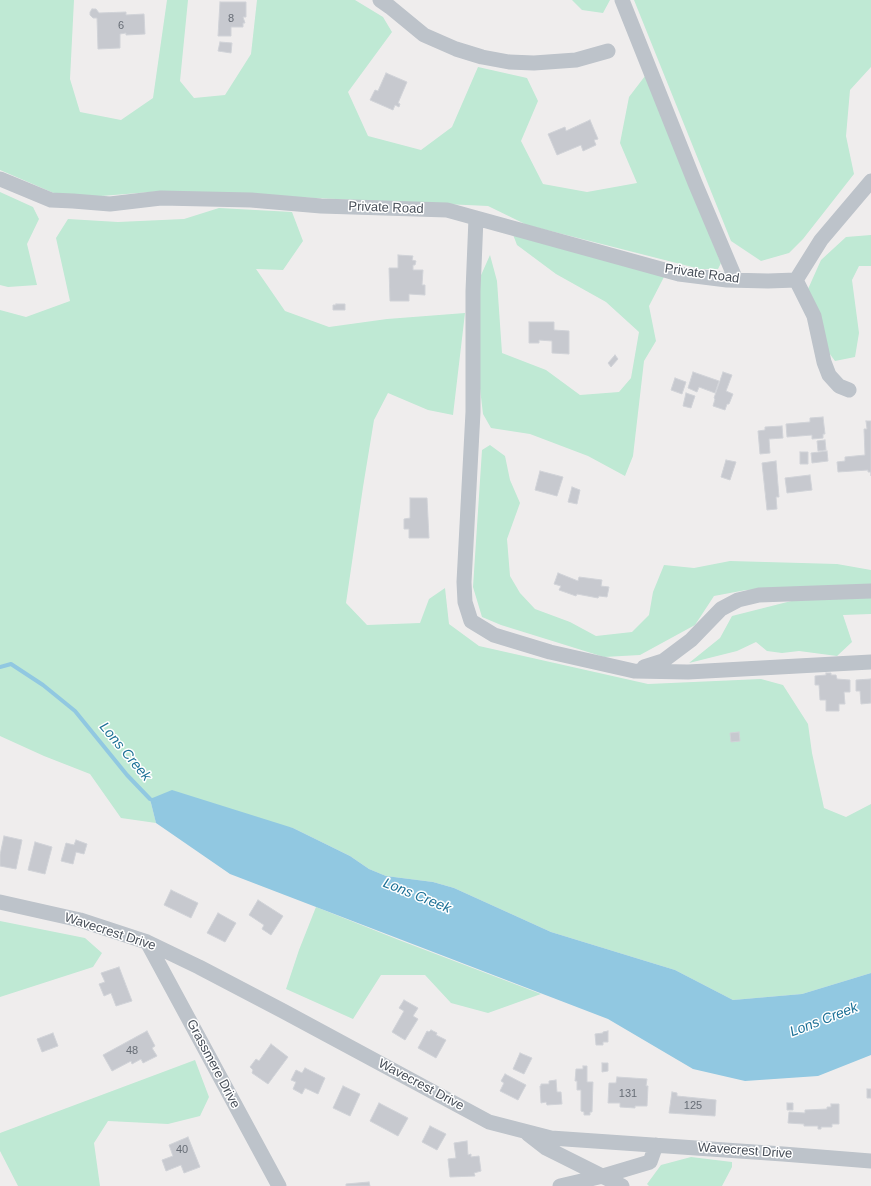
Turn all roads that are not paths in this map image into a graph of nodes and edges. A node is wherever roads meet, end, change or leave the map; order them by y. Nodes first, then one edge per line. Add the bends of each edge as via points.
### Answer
1 (380, 0) edge
2 (622, 0) edge
3 (608, 51) dead end
4 (0, 179) edge
5 (871, 181) edge
6 (476, 218) junction
7 (736, 280) junction
8 (796, 280) junction
9 (849, 390) dead end
10 (871, 591) edge
11 (871, 662) edge
12 (634, 671) junction
13 (0, 902) edge
14 (147, 942) junction
15 (524, 1131) junction
16 (656, 1145) junction
17 (871, 1161) edge
18 (603, 1176) junction
19 (279, 1186) edge
20 (560, 1186) edge
21 (622, 1186) edge

1 - 3 street via 424,35 482,57 534,63 576,60
2 - 7 street
4 - 6 street, Private Road via 51,200 110,204 161,198 251,200 321,206 447,210
5 - 8 street via 821,240
6 - 7 street, Private Road via 679,274
6 - 12 street via 473,412 464,582 465,602 471,621 494,635 550,652
7 - 8 street, Private Road
8 - 9 street via 814,316 829,375 839,386
10 - 12 street via 760,595 738,600 721,609 691,640 663,661
11 - 12 street via 688,672
13 - 14 street, Wavecrest Drive via 80,920
14 - 15 street, Wavecrest Drive via 283,1011 489,1122
14 - 19 street, Grassmere Drive
15 - 16 street, Wavecrest Drive via 551,1138
15 - 18 street via 546,1148
16 - 17 street, Wavecrest Drive
16 - 18 street via 650,1162
18 - 20 street
18 - 21 street

